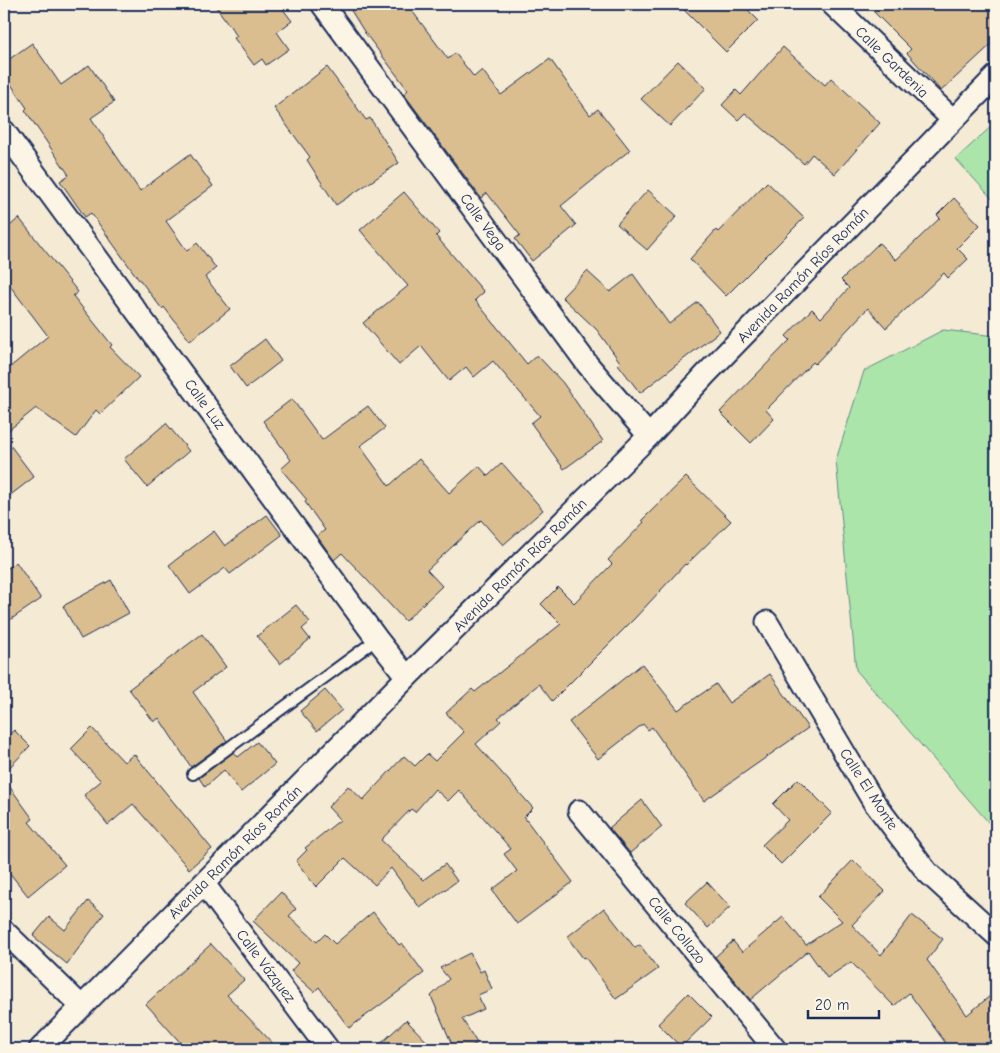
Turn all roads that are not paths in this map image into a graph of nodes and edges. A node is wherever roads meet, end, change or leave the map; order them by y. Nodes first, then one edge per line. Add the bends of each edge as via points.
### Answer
1 (322, 4) edge
2 (832, 4) edge
3 (996, 76) edge
4 (952, 120) junction
5 (4, 131) edge
6 (649, 436) junction
7 (767, 622) dead end
8 (377, 639) junction
9 (407, 677) junction
10 (193, 774) dead end
11 (579, 811) dead end
12 (204, 884) junction
13 (4, 931) edge
14 (996, 935) edge
15 (82, 1007) junction
16 (40, 1049) edge
17 (328, 1049) edge
18 (775, 1049) edge

1 - 6 street, Calle Vega via 588,365
2 - 4 street, Calle Gardenia
3 - 4 street, Avenida Ramón Ríos Román
4 - 6 street, Avenida Ramón Ríos Román
5 - 8 street, Calle Luz
6 - 9 street, Avenida Ramón Ríos Román
7 - 14 street, Calle El Monte via 873,801 927,872
8 - 9 street, Calle Luz
8 - 10 lane
9 - 12 street, Avenida Ramón Ríos Román
11 - 18 street, Calle Collazo
12 - 15 street, Avenida Ramón Ríos Román
12 - 17 street, Calle Vázquez
13 - 15 street
15 - 16 street, Avenida Ramón Ríos Román

